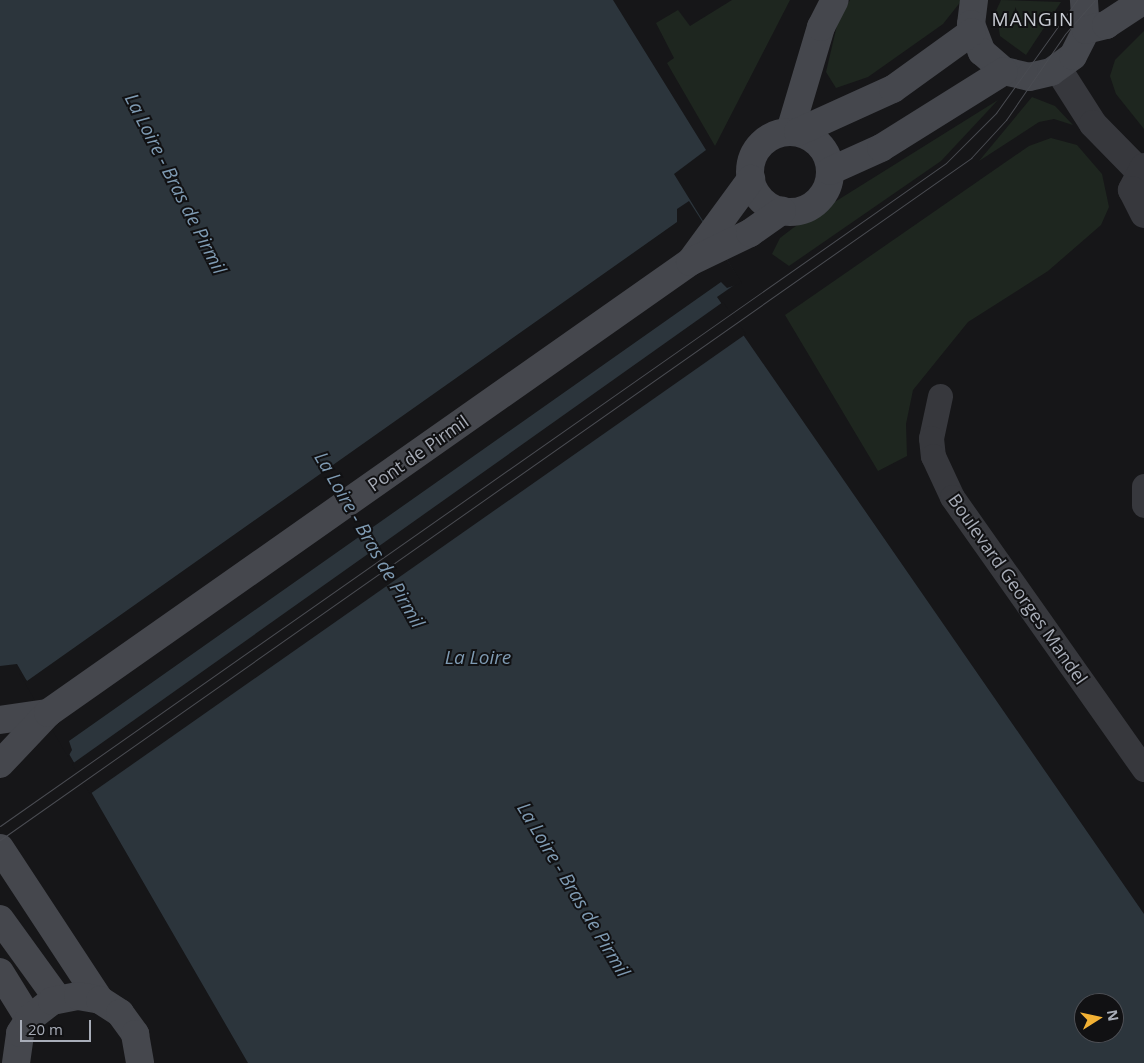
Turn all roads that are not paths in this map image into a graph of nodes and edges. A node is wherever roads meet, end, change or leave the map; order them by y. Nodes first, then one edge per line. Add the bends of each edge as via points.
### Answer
1 (835, 0) edge
2 (974, 0) edge
3 (1084, 0) edge
4 (1144, 0) edge
5 (1086, 30) junction
6 (972, 32) junction
7 (1058, 69) junction
8 (1004, 71) junction
9 (794, 132) junction
10 (1142, 169) edge
11 (830, 171) junction
12 (751, 179) junction
13 (782, 211) junction
14 (1144, 214) edge
15 (690, 262) junction
16 (940, 396) dead end
17 (1144, 486) edge
18 (1144, 504) edge
19 (48, 713) junction
20 (0, 719) edge
21 (0, 764) edge
22 (1144, 769) edge
23 (0, 848) edge
24 (0, 919) edge
25 (0, 972) edge
26 (58, 998) junction
27 (100, 1000) junction
28 (29, 1019) junction
29 (16, 1063) edge
30 (140, 1063) edge

1 - 9 main road via 821,27
2 - 6 main road
3 - 5 main road
4 - 5 main road via 1106,25
5 - 7 main road via 1073,56
6 - 8 main road via 986,58
6 - 9 main road via 893,89
7 - 8 main road via 1029,76
7 - 10 street via 1093,124
8 - 11 main road via 881,148
9 - 11 main road via 821,146
9 - 12 main road via 773,135 759,146 752,162
10 - 14 street via 1133,196
11 - 13 main road via 826,191 812,206
12 - 13 main road via 764,202
12 - 15 main road, Pont de Pirmil
13 - 15 main road, Pont de Pirmil via 750,233
15 - 19 main road, Pont de Pirmil
16 - 22 street, Boulevard Georges Mandel via 931,438 933,456 952,497
17 - 18 street
19 - 20 main road
19 - 21 main road, Pont de Pirmil
23 - 27 main road
24 - 26 main road
25 - 28 main road
26 - 27 main road via 78,996
26 - 28 main road
27 - 30 main road via 129,1022
28 - 29 main road via 20,1033

